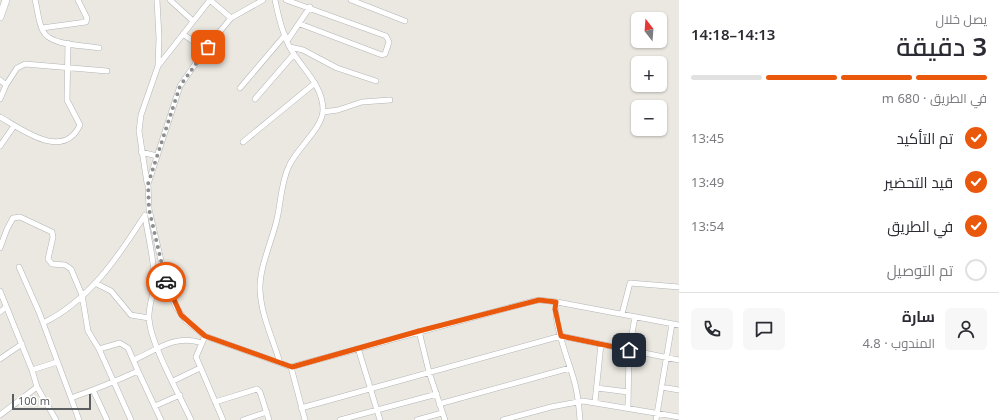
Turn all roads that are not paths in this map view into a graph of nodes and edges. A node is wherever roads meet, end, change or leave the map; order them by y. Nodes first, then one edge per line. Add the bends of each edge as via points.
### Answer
1 (6, 0) edge
2 (35, 0) edge
3 (78, 0) edge
4 (157, 0) edge
5 (170, 0) edge
6 (210, 0) edge
7 (261, 0) edge
8 (274, 0) edge
9 (286, 0) edge
10 (351, 0) edge
11 (310, 7) junction
12 (1, 14) edge
13 (231, 18) junction
14 (193, 21) junction
15 (405, 21) dead end
16 (300, 24) junction
17 (42, 28) junction
18 (183, 34) junction
19 (286, 38) junction
20 (68, 43) junction
21 (290, 46) junction
22 (99, 48) dead end
23 (205, 50) junction
24 (294, 54) junction
25 (158, 66) junction
26 (68, 68) junction
27 (107, 71) dead end
28 (0, 80) edge
29 (376, 81) dead end
30 (315, 83) junction
31 (6, 85) junction
32 (240, 88) dead end
33 (0, 99) edge
34 (255, 100) dead end
35 (390, 100) dead end
36 (323, 112) junction
37 (0, 117) edge
38 (14, 126) junction
39 (243, 142) dead end
40 (0, 146) edge
41 (141, 152) junction
42 (157, 156) junction
43 (148, 184) junction
44 (149, 209) junction
45 (145, 216) junction
46 (0, 248) edge
47 (19, 267) dead end
48 (94, 283) junction
49 (679, 287) edge
50 (0, 291) edge
51 (82, 295) junction
52 (556, 302) junction
53 (6, 307) junction
54 (0, 312) edge
55 (622, 314) junction
56 (635, 317) junction
57 (149, 318) junction
58 (42, 323) junction
59 (672, 324) junction
60 (679, 325) edge
61 (419, 331) junction
62 (205, 336) junction
63 (561, 336) junction
64 (202, 343) junction
65 (22, 344) junction
66 (601, 344) junction
67 (358, 348) junction
68 (99, 349) junction
69 (158, 349) junction
70 (629, 350) junction
71 (666, 357) junction
72 (0, 359) edge
73 (134, 360) junction
74 (679, 360) edge
75 (57, 362) junction
76 (280, 363) junction
77 (292, 367) junction
78 (200, 368) junction
79 (570, 368) junction
80 (32, 370) junction
81 (138, 371) junction
82 (429, 372) junction
83 (173, 381) junction
84 (113, 382) junction
85 (37, 387) junction
86 (661, 387) junction
87 (597, 388) junction
88 (370, 389) junction
89 (94, 390) junction
90 (679, 390) edge
91 (628, 392) junction
92 (437, 394) junction
93 (180, 395) junction
94 (71, 398) junction
95 (579, 401) junction
96 (215, 402) junction
97 (595, 402) junction
98 (439, 404) junction
99 (155, 406) junction
100 (628, 407) junction
101 (301, 408) junction
102 (377, 409) junction
103 (267, 412) junction
104 (658, 412) junction
105 (442, 413) junction
106 (0, 415) edge
107 (679, 417) edge
108 (56, 420) edge
109 (79, 420) edge
110 (107, 420) edge
111 (131, 420) edge
112 (161, 420) edge
113 (191, 420) edge
114 (223, 420) edge
115 (243, 420) edge
116 (269, 420) edge
117 (305, 420) edge
118 (340, 420) edge
119 (380, 420) edge
120 (417, 420) edge
121 (445, 420) edge
122 (503, 420) edge
123 (580, 420) edge
124 (656, 420) edge

1 - 12 street
2 - 17 street
3 - 17 street via 87,18 86,22
4 - 25 street
5 - 14 street
6 - 13 street
6 - 14 street
7 - 13 street
8 - 19 street
9 - 11 street
10 - 15 street
11 - 16 street
11 - 16 street via 386,36 389,42 385,54 329,37
13 - 23 street
14 - 18 street
16 - 19 street
17 - 20 street via 49,38
18 - 23 street
18 - 25 street
19 - 21 street
19 - 32 street
20 - 22 street
20 - 26 street
21 - 24 street
21 - 29 street via 337,68
23 - 42 street via 180,86
24 - 30 street
24 - 34 street
25 - 41 street via 141,115
26 - 27 street
26 - 31 street via 20,65
26 - 38 street via 67,100 80,124 71,137 65,141 49,142
28 - 31 street
30 - 36 street
30 - 39 street
31 - 33 street
35 - 36 street via 362,102
36 - 76 street via 306,143 289,165 262,276 260,289 266,320
37 - 38 street
38 - 40 street
41 - 42 street
41 - 43 street
42 - 43 street
43 - 44 street
44 - 45 street
44 - 62 street via 167,286 173,300 186,322
45 - 48 street via 115,261
45 - 57 street via 154,268
46 - 51 street via 13,218 20,217 51,230 53,237 48,259 52,264 69,266
47 - 58 street
48 - 51 street
48 - 57 street via 111,291 131,315
49 - 55 street via 630,283
50 - 53 street
51 - 58 street via 66,311
51 - 68 street via 88,331
52 - 55 street
52 - 61 street via 539,300
52 - 63 street via 555,309
53 - 54 street
53 - 65 street
55 - 56 street
56 - 59 street
56 - 70 street
57 - 69 street
58 - 75 street
59 - 60 street
59 - 71 street
61 - 67 street
61 - 82 street
62 - 64 street
62 - 76 street
63 - 66 street
63 - 79 street
63 - 82 street
64 - 69 street via 182,339
64 - 78 street via 196,357
65 - 72 street
65 - 80 street
66 - 70 street
66 - 87 street
67 - 77 street
67 - 88 street
68 - 73 street via 120,343 128,348
68 - 84 street
69 - 73 street
69 - 83 street
70 - 71 street
70 - 91 street
71 - 74 street
71 - 86 street
73 - 81 street
75 - 80 street
75 - 94 street
76 - 77 street
77 - 101 street
78 - 83 street
78 - 96 street
79 - 95 street
79 - 98 street
80 - 85 street
81 - 84 street
81 - 99 street
82 - 88 street
82 - 92 street
83 - 93 street
84 - 89 street
84 - 111 street
85 - 106 street
85 - 108 street
86 - 90 street
86 - 104 street
87 - 91 street
87 - 97 street
88 - 101 street
88 - 102 street
89 - 94 street
89 - 110 street
91 - 100 street
92 - 98 street
92 - 102 street
93 - 99 street
93 - 113 street
94 - 109 street
95 - 97 street
95 - 122 street
95 - 123 street
96 - 103 street via 257,389
96 - 114 street
97 - 100 street
98 - 105 street
99 - 112 street
100 - 104 street
101 - 117 street
102 - 118 street
102 - 119 street
103 - 115 street
103 - 116 street
104 - 107 street
104 - 124 street
105 - 120 street
105 - 121 street

